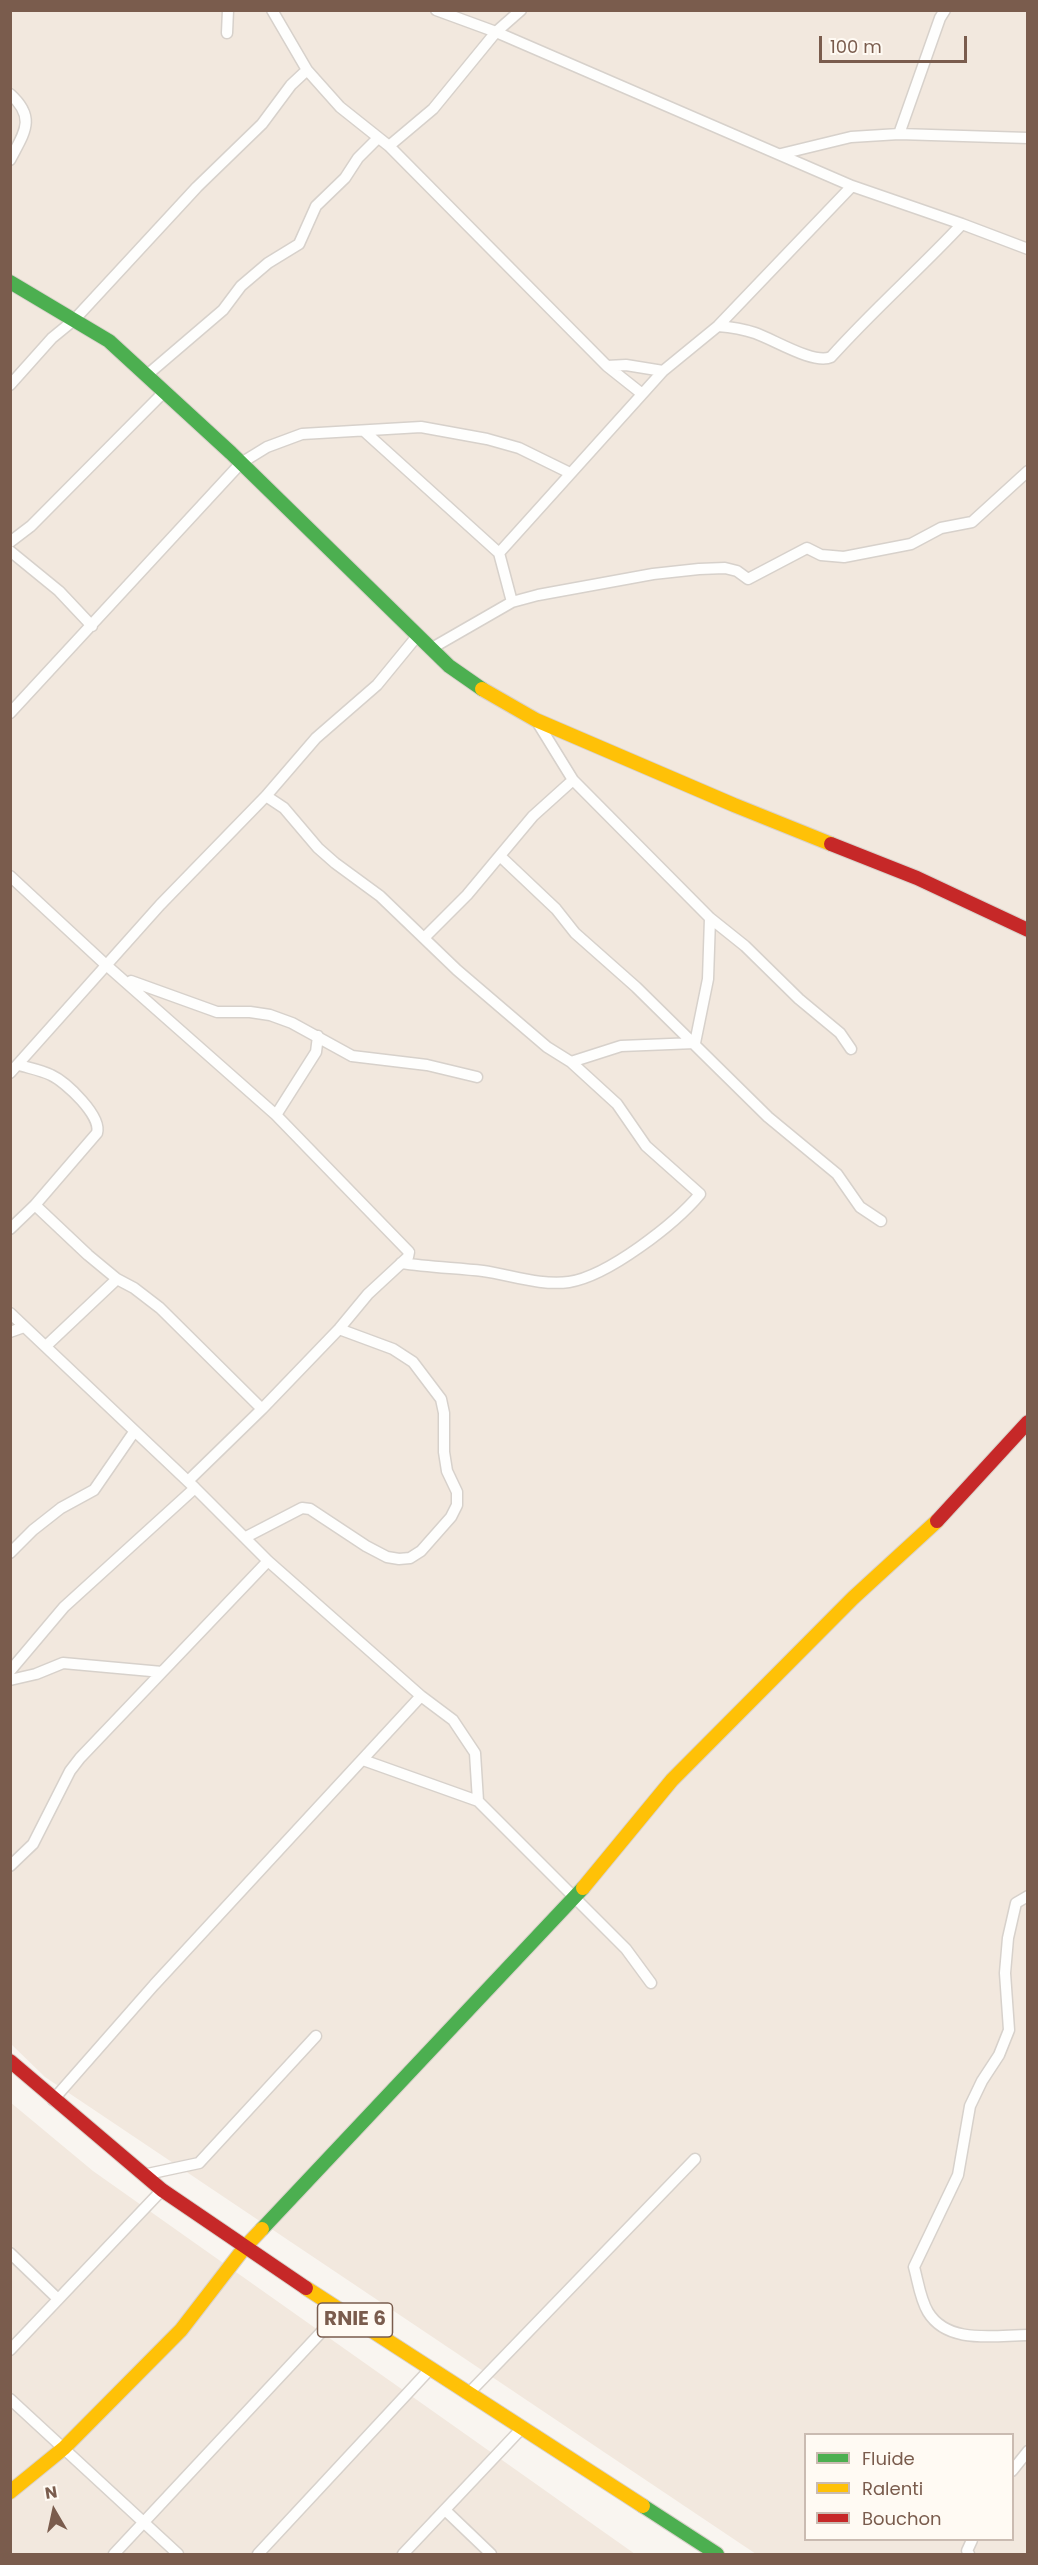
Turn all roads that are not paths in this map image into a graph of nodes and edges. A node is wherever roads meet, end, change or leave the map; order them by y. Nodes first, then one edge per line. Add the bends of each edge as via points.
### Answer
1 (228, 10) edge
2 (272, 10) edge
3 (436, 10) edge
4 (520, 10) edge
5 (945, 10) edge
6 (496, 32) junction
7 (227, 33) dead end
8 (307, 70) junction
9 (10, 94) edge
10 (898, 134) junction
11 (378, 138) junction
12 (1028, 138) edge
13 (389, 146) junction
14 (781, 154) junction
15 (10, 160) edge
16 (852, 186) junction
17 (962, 224) junction
18 (1028, 249) edge
19 (10, 282) edge
20 (74, 320) junction
21 (717, 326) junction
22 (607, 366) junction
23 (663, 370) junction
24 (147, 375) junction
25 (10, 384) edge
26 (165, 391) junction
27 (640, 393) junction
28 (364, 431) junction
29 (241, 463) junction
30 (1028, 471) edge
31 (570, 473) junction
32 (10, 542) edge
33 (10, 551) edge
34 (499, 553) junction
35 (512, 602) junction
36 (92, 626) junction
37 (418, 635) junction
38 (432, 648) junction
39 (14, 700) edge
40 (10, 713) edge
41 (536, 720) junction
42 (573, 780) junction
43 (266, 796) junction
44 (500, 856) junction
45 (10, 876) edge
46 (710, 918) junction
47 (1028, 930) edge
48 (425, 937) junction
49 (105, 964) junction
50 (122, 978) junction
51 (318, 1036) junction
52 (695, 1043) junction
53 (851, 1049) dead end
54 (571, 1062) junction
55 (14, 1069) edge
56 (477, 1077) dead end
57 (276, 1115) junction
58 (35, 1205) junction
59 (881, 1221) dead end
60 (10, 1229) edge
61 (401, 1263) junction
62 (117, 1279) junction
63 (10, 1313) edge
64 (24, 1327) junction
65 (339, 1329) junction
66 (10, 1332) edge
67 (46, 1346) junction
68 (262, 1409) junction
69 (1028, 1422) edge
70 (134, 1432) junction
71 (192, 1485) junction
72 (246, 1537) junction
73 (10, 1553) edge
74 (268, 1561) junction
75 (10, 1671) edge
76 (162, 1672) junction
77 (10, 1680) edge
78 (421, 1696) junction
79 (363, 1760) junction
80 (478, 1801) junction
81 (10, 1866) edge
82 (1028, 1896) edge
83 (575, 1898) junction
84 (651, 1983) dead end
85 (316, 2036) dead end
86 (10, 2061) edge
87 (53, 2100) junction
88 (695, 2159) dead end
89 (143, 2175) junction
90 (162, 2190) junction
91 (245, 2247) junction
92 (10, 2253) edge
93 (58, 2299) junction
94 (341, 2311) junction
95 (1028, 2335) edge
96 (10, 2350) edge
97 (431, 2368) junction
98 (469, 2392) junction
99 (10, 2399) edge
100 (523, 2427) junction
101 (64, 2448) junction
102 (1028, 2451) edge
103 (1014, 2468) edge
104 (10, 2492) edge
105 (445, 2510) junction
106 (145, 2522) junction
107 (114, 2554) edge
108 (178, 2554) edge
109 (258, 2554) edge
110 (403, 2554) edge
111 (490, 2554) edge
112 (717, 2554) edge

1 - 7 street
2 - 8 street
3 - 6 street
4 - 6 street
5 - 10 street
6 - 13 street via 433,109
6 - 14 street
8 - 11 street via 340,107
8 - 20 street via 262,124 197,187
9 - 15 street via 21,104 27,118
10 - 12 street
10 - 14 street via 851,136
11 - 13 street
11 - 24 street via 316,206 299,244 241,286 223,310
13 - 22 street
14 - 16 street
16 - 17 street
16 - 21 street
17 - 18 street
17 - 21 street via 831,357 822,359 756,333
19 - 20 street
20 - 24 street via 109,341
20 - 25 street
21 - 23 street
22 - 23 street
22 - 27 street
23 - 27 street
24 - 26 street
26 - 29 street
26 - 32 street via 31,526
27 - 31 street via 619,422
28 - 29 street via 302,434 267,447
28 - 31 street via 395,427 449,430 519,448
28 - 34 street
29 - 36 street
29 - 37 street
30 - 35 street via 972,522 941,528 911,544 844,557 821,555 807,548 748,579 725,568 699,568
31 - 34 street
33 - 36 street
34 - 35 street
35 - 38 street
36 - 39 street
37 - 38 street
37 - 43 street via 377,685 316,738
38 - 41 street via 449,666 490,695
39 - 40 street
41 - 42 street
41 - 47 street via 917,878
42 - 44 street via 533,816
42 - 46 street
43 - 48 street via 284,808 318,848
43 - 49 street
44 - 48 street
44 - 52 street via 556,909 575,933
45 - 49 street
46 - 52 street via 708,979
46 - 53 street via 840,1034
48 - 54 street via 480,990 547,1047
49 - 50 street
49 - 55 street
50 - 51 street via 217,1012 270,1015
50 - 57 street
51 - 56 street via 352,1056 428,1065
51 - 57 street via 316,1052
52 - 54 street via 621,1046
52 - 59 street via 768,1117 837,1174 860,1207
54 - 61 street via 617,1104 646,1146 700,1194 686,1210 617,1263 569,1282
55 - 58 street via 51,1074 95,1116 99,1127
57 - 61 street via 407,1249 408,1257
58 - 60 street
58 - 62 street
61 - 65 street
62 - 67 street
62 - 68 street via 160,1308
63 - 64 street
64 - 66 street
64 - 67 street
65 - 68 street
65 - 72 street via 393,1349 412,1362 441,1399 444,1452 447,1471 458,1492 457,1505 440,1531 410,1558 387,1557 310,1509 302,1508
67 - 70 street
68 - 71 street
69 - 83 street via 931,1528 853,1598 672,1780
70 - 71 street
70 - 73 street via 94,1490 61,1508
71 - 72 street
71 - 75 street via 64,1607
72 - 74 street
74 - 76 street
74 - 78 street
76 - 77 street via 63,1663
76 - 81 street via 70,1771 33,1844
78 - 79 street
78 - 80 street via 453,1720 475,1753
79 - 80 street
79 - 87 street
80 - 83 street
82 - 95 street via 1016,1903 1008,1938 1005,1973 1009,2030 970,2106 958,2175 914,2267 927,2310 946,2330 960,2335
83 - 84 street via 626,1949
83 - 91 street
85 - 89 street via 199,2163
86 - 87 street, RNIE 6
87 - 89 street, RNIE 6
88 - 98 street
89 - 90 street, RNIE 6
90 - 91 street, RNIE 6
90 - 93 street
91 - 94 street, RNIE 6
91 - 101 street via 181,2330
92 - 93 street
93 - 96 street
94 - 97 street, RNIE 6
94 - 106 street
97 - 98 street, RNIE 6
97 - 109 street
98 - 100 street, RNIE 6
99 - 101 street
100 - 105 street
100 - 112 street, RNIE 6
101 - 104 street
101 - 106 street
102 - 103 street
105 - 110 street
105 - 111 street
106 - 107 street
106 - 108 street

